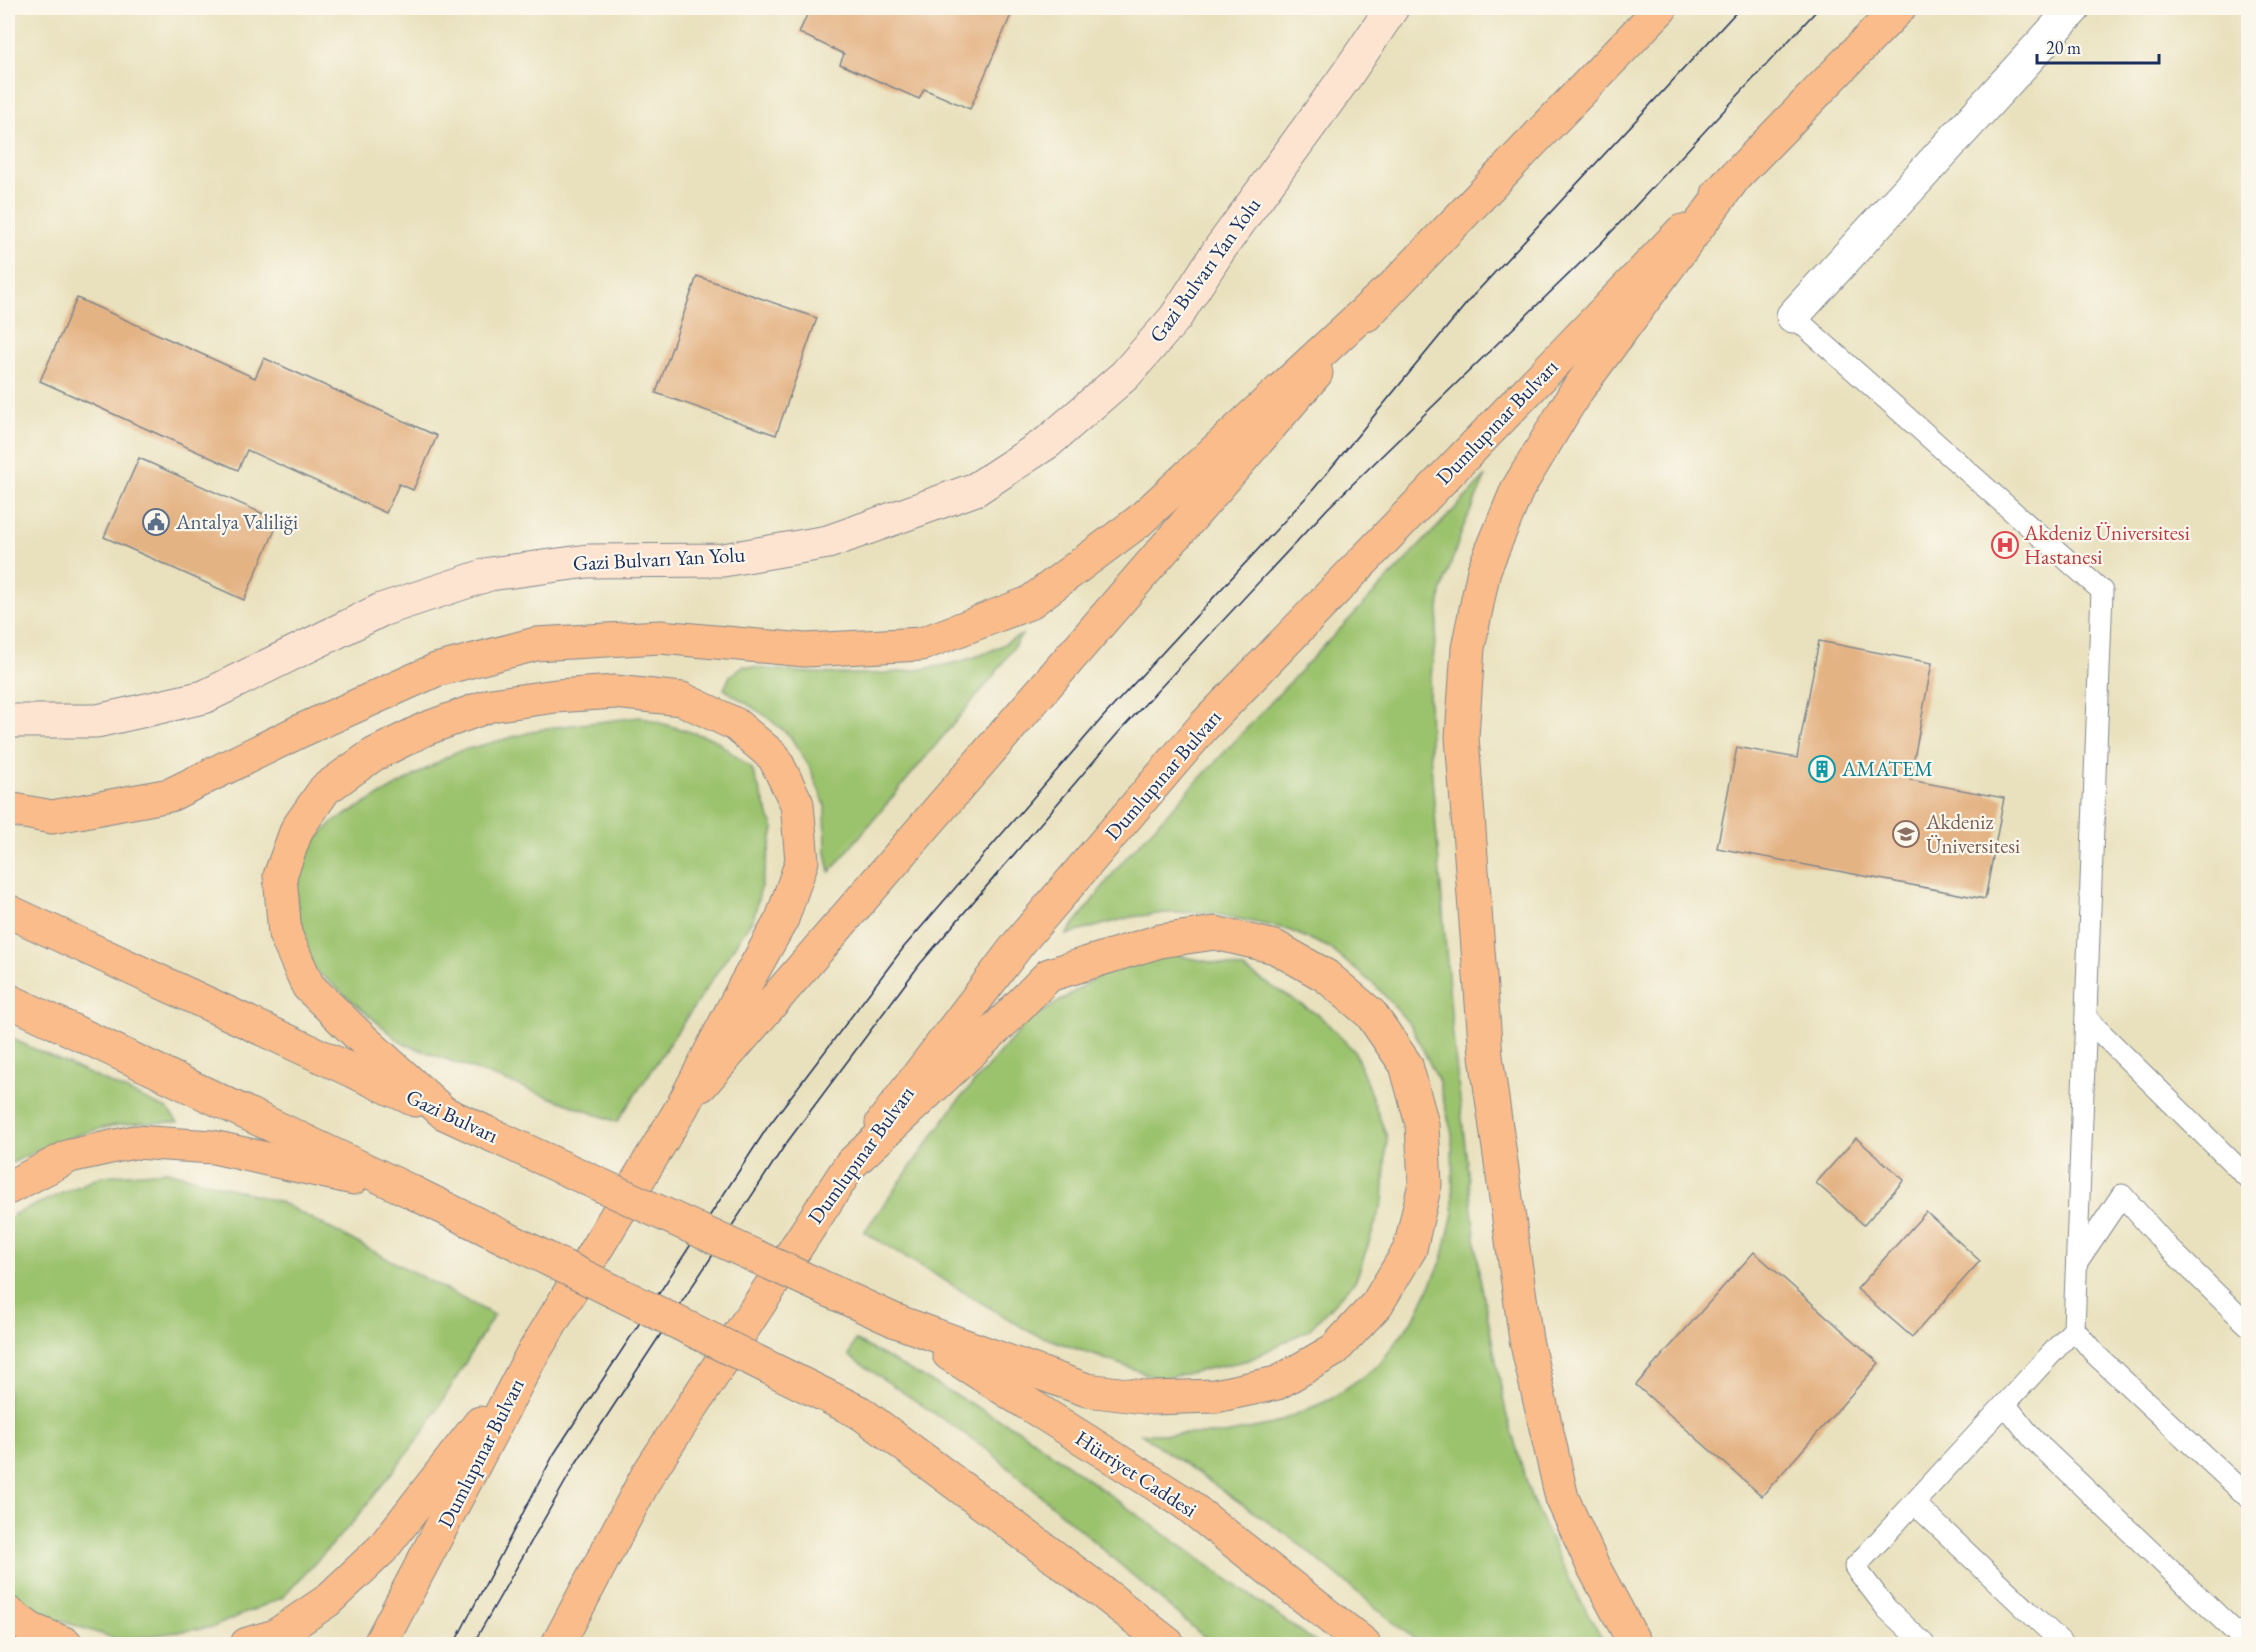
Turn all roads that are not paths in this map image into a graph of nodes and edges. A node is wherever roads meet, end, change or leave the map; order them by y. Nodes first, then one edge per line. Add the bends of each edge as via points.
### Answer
1 (1392, 8) edge
2 (1645, 8) edge
3 (1661, 8) edge
4 (1899, 8) edge
5 (2074, 8) edge
6 (1627, 44) junction
7 (1737, 174) junction
8 (1384, 294) junction
9 (1792, 316) joint
10 (8, 721) edge
11 (8, 809) edge
12 (8, 911) edge
13 (8, 999) edge
14 (2087, 1018) junction
15 (682, 1107) junction
16 (444, 1113) junction
17 (850, 1165) junction
18 (2248, 1178) edge
19 (8, 1188) edge
20 (412, 1192) junction
21 (2077, 1262) junction
22 (896, 1321) junction
23 (2248, 1325) edge
24 (2074, 1329) junction
25 (529, 1360) junction
26 (2005, 1404) junction
27 (2248, 1497) edge
28 (1914, 1503) junction
29 (8, 1613) edge
30 (66, 1644) edge
31 (247, 1644) edge
32 (380, 1644) edge
33 (558, 1644) edge
34 (1168, 1644) edge
35 (1364, 1644) edge
36 (1635, 1644) edge
37 (1924, 1644) edge
38 (2063, 1644) edge
39 (2248, 1644) edge

1 - 10 main road, Gazi Bulvarı Yan Yolu via 1175,318 1125,375 1048,442 976,489 828,542 723,560 588,561 489,574 381,610 204,697 97,722
2 - 6 lane
3 - 6 main road, Dumlupınar Bulvarı
4 - 7 main road, Dumlupınar Bulvarı
5 - 9 street
6 - 8 main road, Dumlupınar Bulvarı
7 - 17 main road, Dumlupınar Bulvarı via 1203,727 1019,943
7 - 36 main road via 1575,393 1517,490 1484,570 1468,648 1462,737 1486,1056 1526,1341 1562,1498
8 - 11 main road via 1138,522 1029,603 922,644 805,650 660,637 536,644 436,670 170,795 52,817
8 - 15 main road, Dumlupınar Bulvarı
9 - 14 lane via 2102,591
12 - 16 main road, Gazi Bulvarı
13 - 20 main road
14 - 18 lane
14 - 21 lane
15 - 16 main road via 782,919 802,861 797,804 774,757 735,724 682,699 615,692 490,705 425,729 373,755 325,789 297,829 280,876 285,934 308,986
15 - 25 main road, Dumlupınar Bulvarı
16 - 22 main road, Gazi Bulvarı, bridge
17 - 22 main road via 1049,975 1160,941 1215,933 1275,947 1326,976 1371,1014 1406,1065 1422,1124 1425,1184 1410,1249 1377,1304 1334,1350 1277,1383 1215,1396 1162,1398 1087,1390
17 - 33 main road, Dumlupınar Bulvarı via 648,1474
19 - 20 main road via 70,1156 134,1142 213,1147
20 - 34 main road, bridge via 861,1413
21 - 23 lane via 2122,1195 2167,1246
21 - 24 lane
22 - 35 main road, Hürriyet Caddesi via 1185,1503
24 - 26 lane
24 - 27 lane via 2096,1355
25 - 31 main road via 382,1549 327,1601 275,1636
25 - 32 main road, Dumlupınar Bulvarı
26 - 28 lane
26 - 39 lane via 2033,1439
28 - 37 lane via 1856,1567 1887,1609
28 - 38 lane
29 - 30 main road via 32,1630

